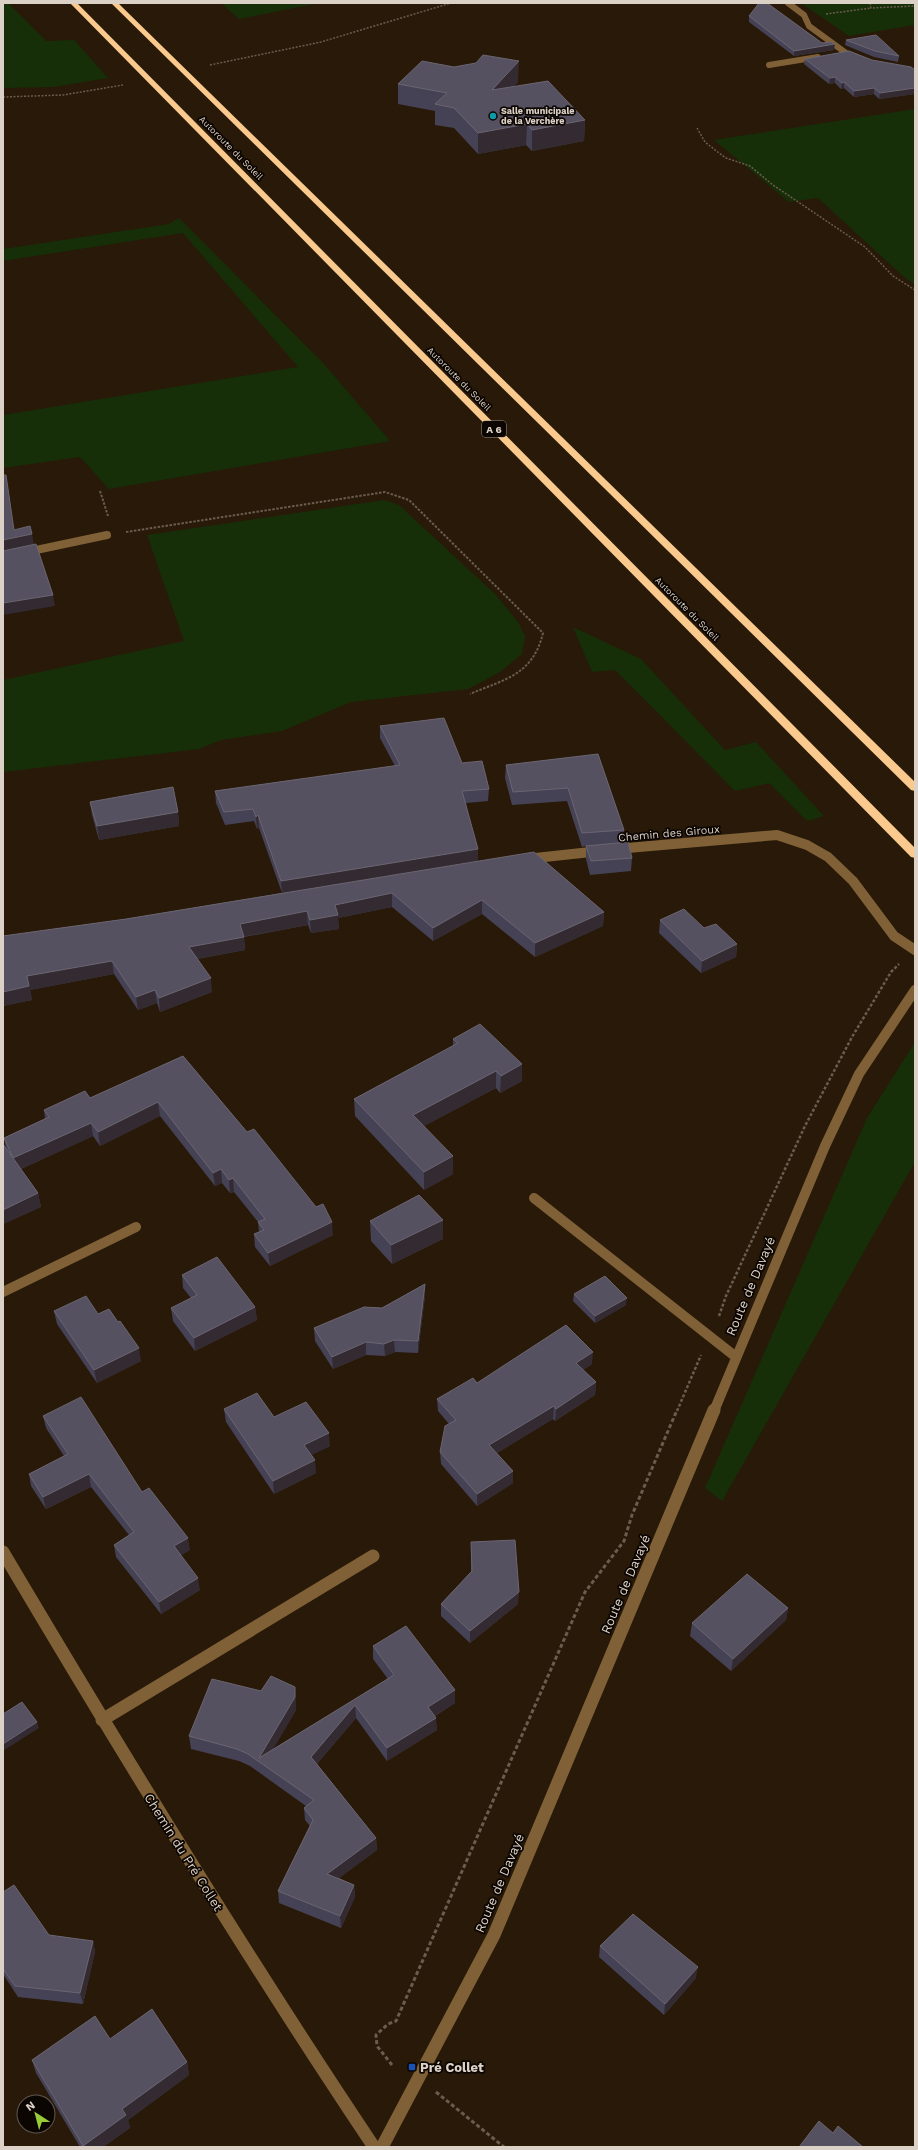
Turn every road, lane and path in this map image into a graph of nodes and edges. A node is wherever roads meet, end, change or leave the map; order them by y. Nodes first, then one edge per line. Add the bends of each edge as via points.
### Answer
1 (73, 3) edge
2 (114, 3) edge
3 (451, 3) edge
4 (788, 3) edge
5 (870, 3) edge
6 (915, 6) edge
7 (871, 8) junction
8 (805, 17) junction
9 (846, 53) junction
10 (838, 54) edge
11 (823, 56) edge
12 (866, 61) edge
13 (210, 65) dead end
14 (769, 65) dead end
15 (123, 85) dead end
16 (3, 97) edge
17 (697, 128) dead end
18 (915, 290) edge
19 (100, 491) dead end
20 (107, 535) junction
21 (3, 557) edge
22 (470, 694) dead end
23 (915, 788) edge
24 (915, 854) edge
25 (515, 861) edge
26 (915, 950) edge
27 (899, 964) dead end
28 (915, 990) edge
29 (534, 1198) dead end
30 (136, 1227) dead end
31 (3, 1292) edge
32 (711, 1337) junction
33 (736, 1357) junction
34 (3, 1552) edge
35 (373, 1556) dead end
36 (102, 1720) junction
37 (392, 2065) dead end
38 (419, 2078) junction
39 (374, 2147) edge
40 (382, 2147) edge
41 (504, 2147) edge

1 - 24 highway, Autoroute du Soleil / A 6
2 - 23 highway, Autoroute du Soleil
3 - 13 path via 321,42
4 - 8 street
5 - 7 path
6 - 7 path
7 - 8 path
8 - 9 street via 809,26
9 - 10 street
9 - 12 street
11 - 14 street
15 - 16 path via 41,96
17 - 18 path via 705,142 719,154 750,166 865,247 893,276
19 - 20 path via 112,529
20 - 21 street
20 - 22 path via 385,492 409,500 543,633 541,644 532,662 508,677
25 - 26 street, Chemin des Giroux via 777,835 807,844 828,857 854,881 894,936
27 - 32 path via 891,972 852,1037 805,1126 726,1296
28 - 33 street, Route de Davayé via 859,1074 824,1146
29 - 32 street
30 - 31 street
32 - 33 street
32 - 37 path via 703,1350 635,1508 624,1541 586,1592 396,2021 388,2024 376,2035 378,2046
33 - 38 street, Route de Davayé via 494,1934
34 - 36 street, Chemin du Pré Collet
35 - 36 street
36 - 39 street, Chemin du Pré Collet via 299,2036
38 - 40 street, Route de Davayé
38 - 41 path

